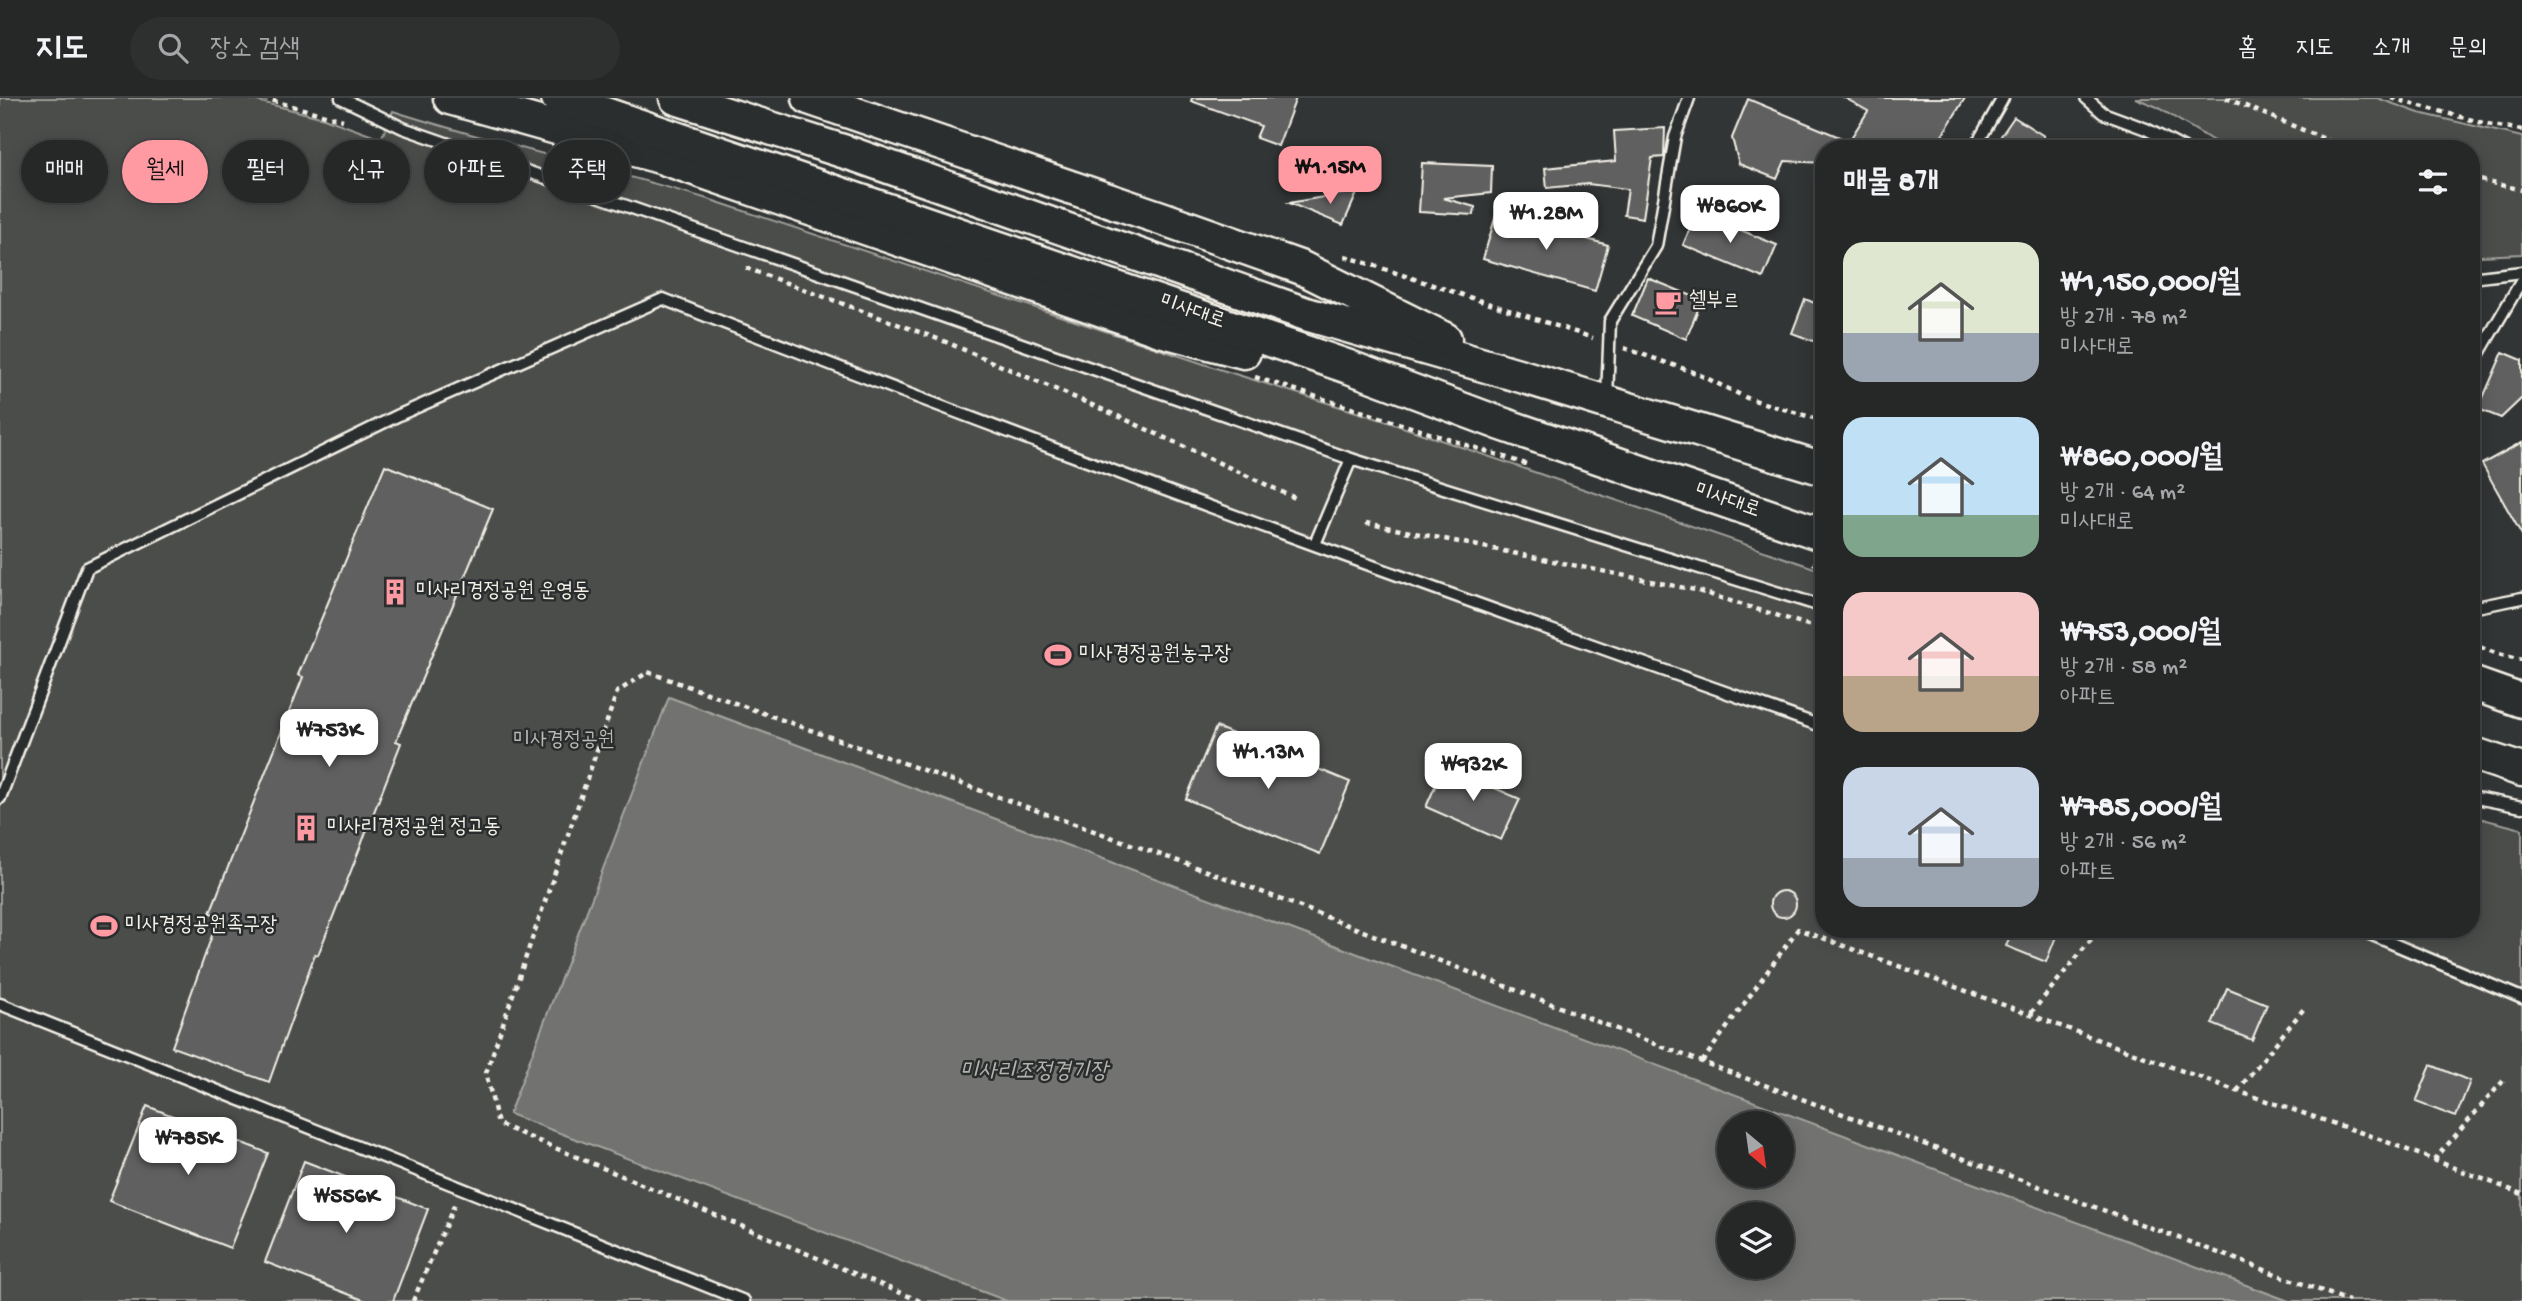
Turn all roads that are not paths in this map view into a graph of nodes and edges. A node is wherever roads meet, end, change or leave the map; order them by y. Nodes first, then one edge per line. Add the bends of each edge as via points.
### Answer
1 (341, 98) edge
2 (450, 98) edge
3 (558, 98) edge
4 (676, 98) edge
5 (809, 98) edge
6 (1689, 98) edge
7 (2003, 98) edge
8 (2086, 98) edge
9 (499, 105) edge
10 (1979, 140) edge
11 (2167, 140) edge
12 (2522, 272) edge
13 (2480, 276) edge
14 (2522, 280) edge
15 (2480, 352) edge
16 (1518, 375) junction
17 (1607, 402) junction
18 (1499, 423) junction
19 (1352, 460) junction
20 (1815, 466) edge
21 (1815, 532) edge
22 (1315, 544) junction
23 (2522, 598) edge
24 (1815, 604) edge
25 (2480, 606) edge
26 (2480, 686) edge
27 (2522, 701) edge
28 (1815, 724) edge
29 (2480, 756) edge
30 (2522, 770) edge
31 (0, 798) edge
32 (2480, 799) edge
33 (2522, 807) edge
34 (2379, 938) edge
35 (2522, 998) edge
36 (0, 1004) edge
37 (744, 1301) edge

1 - 19 lane via 402,127
2 - 9 main road
3 - 18 main road, 미사대로 via 1349,367
4 - 16 main road, 미사대로 via 855,155 1306,314
5 - 16 main road via 1302,268
6 - 17 lane via 1675,137 1656,246 1610,321
7 - 10 lane
8 - 11 lane via 2103,113
9 - 18 main road via 1380,401
12 - 13 lane
14 - 15 lane
16 - 17 main road, 미사대로
17 - 20 main road, 미사대로
18 - 21 main road, 미사대로
19 - 22 lane
19 - 24 lane
22 - 28 lane
22 - 31 lane via 921,400 663,299 399,415 87,568
23 - 25 lane
26 - 27 main road
29 - 30 main road
32 - 33 lane
34 - 35 lane
36 - 37 lane

